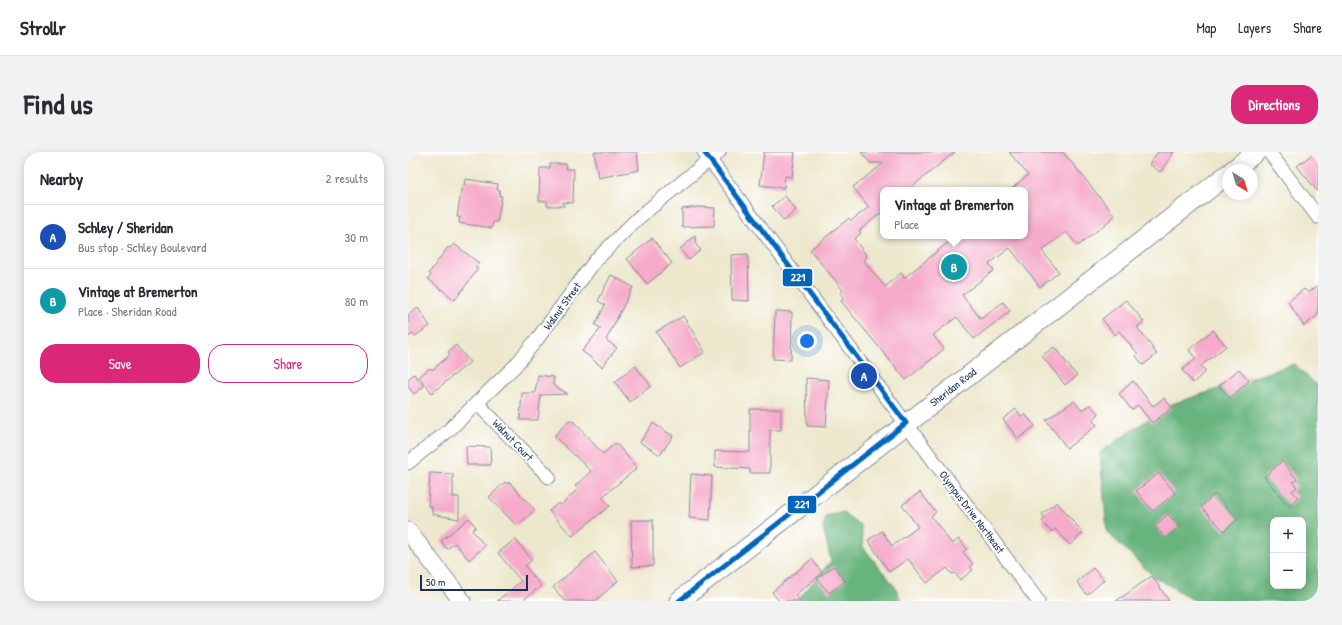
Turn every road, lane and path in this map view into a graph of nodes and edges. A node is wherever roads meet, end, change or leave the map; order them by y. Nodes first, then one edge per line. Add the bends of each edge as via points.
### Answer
1 (1256, 152) edge
2 (1269, 152) edge
3 (711, 154) edge
4 (1241, 164) edge
5 (1222, 179) edge
6 (1318, 217) edge
7 (477, 403) junction
8 (906, 424) junction
9 (408, 463) edge
10 (548, 477) dead end
11 (408, 531) edge
12 (462, 601) edge
13 (679, 601) edge
14 (1038, 601) edge

1 - 4 main road
2 - 6 street
3 - 7 street, Walnut Street via 595,260 523,356
3 - 8 street, Olympus Drive Northeast
5 - 8 main road, Sheridan Road
7 - 9 street, Walnut Street via 448,431
7 - 10 street, Walnut Court
8 - 13 main road, Sheridan Road
8 - 14 street, Olympus Drive Northeast
11 - 12 street

